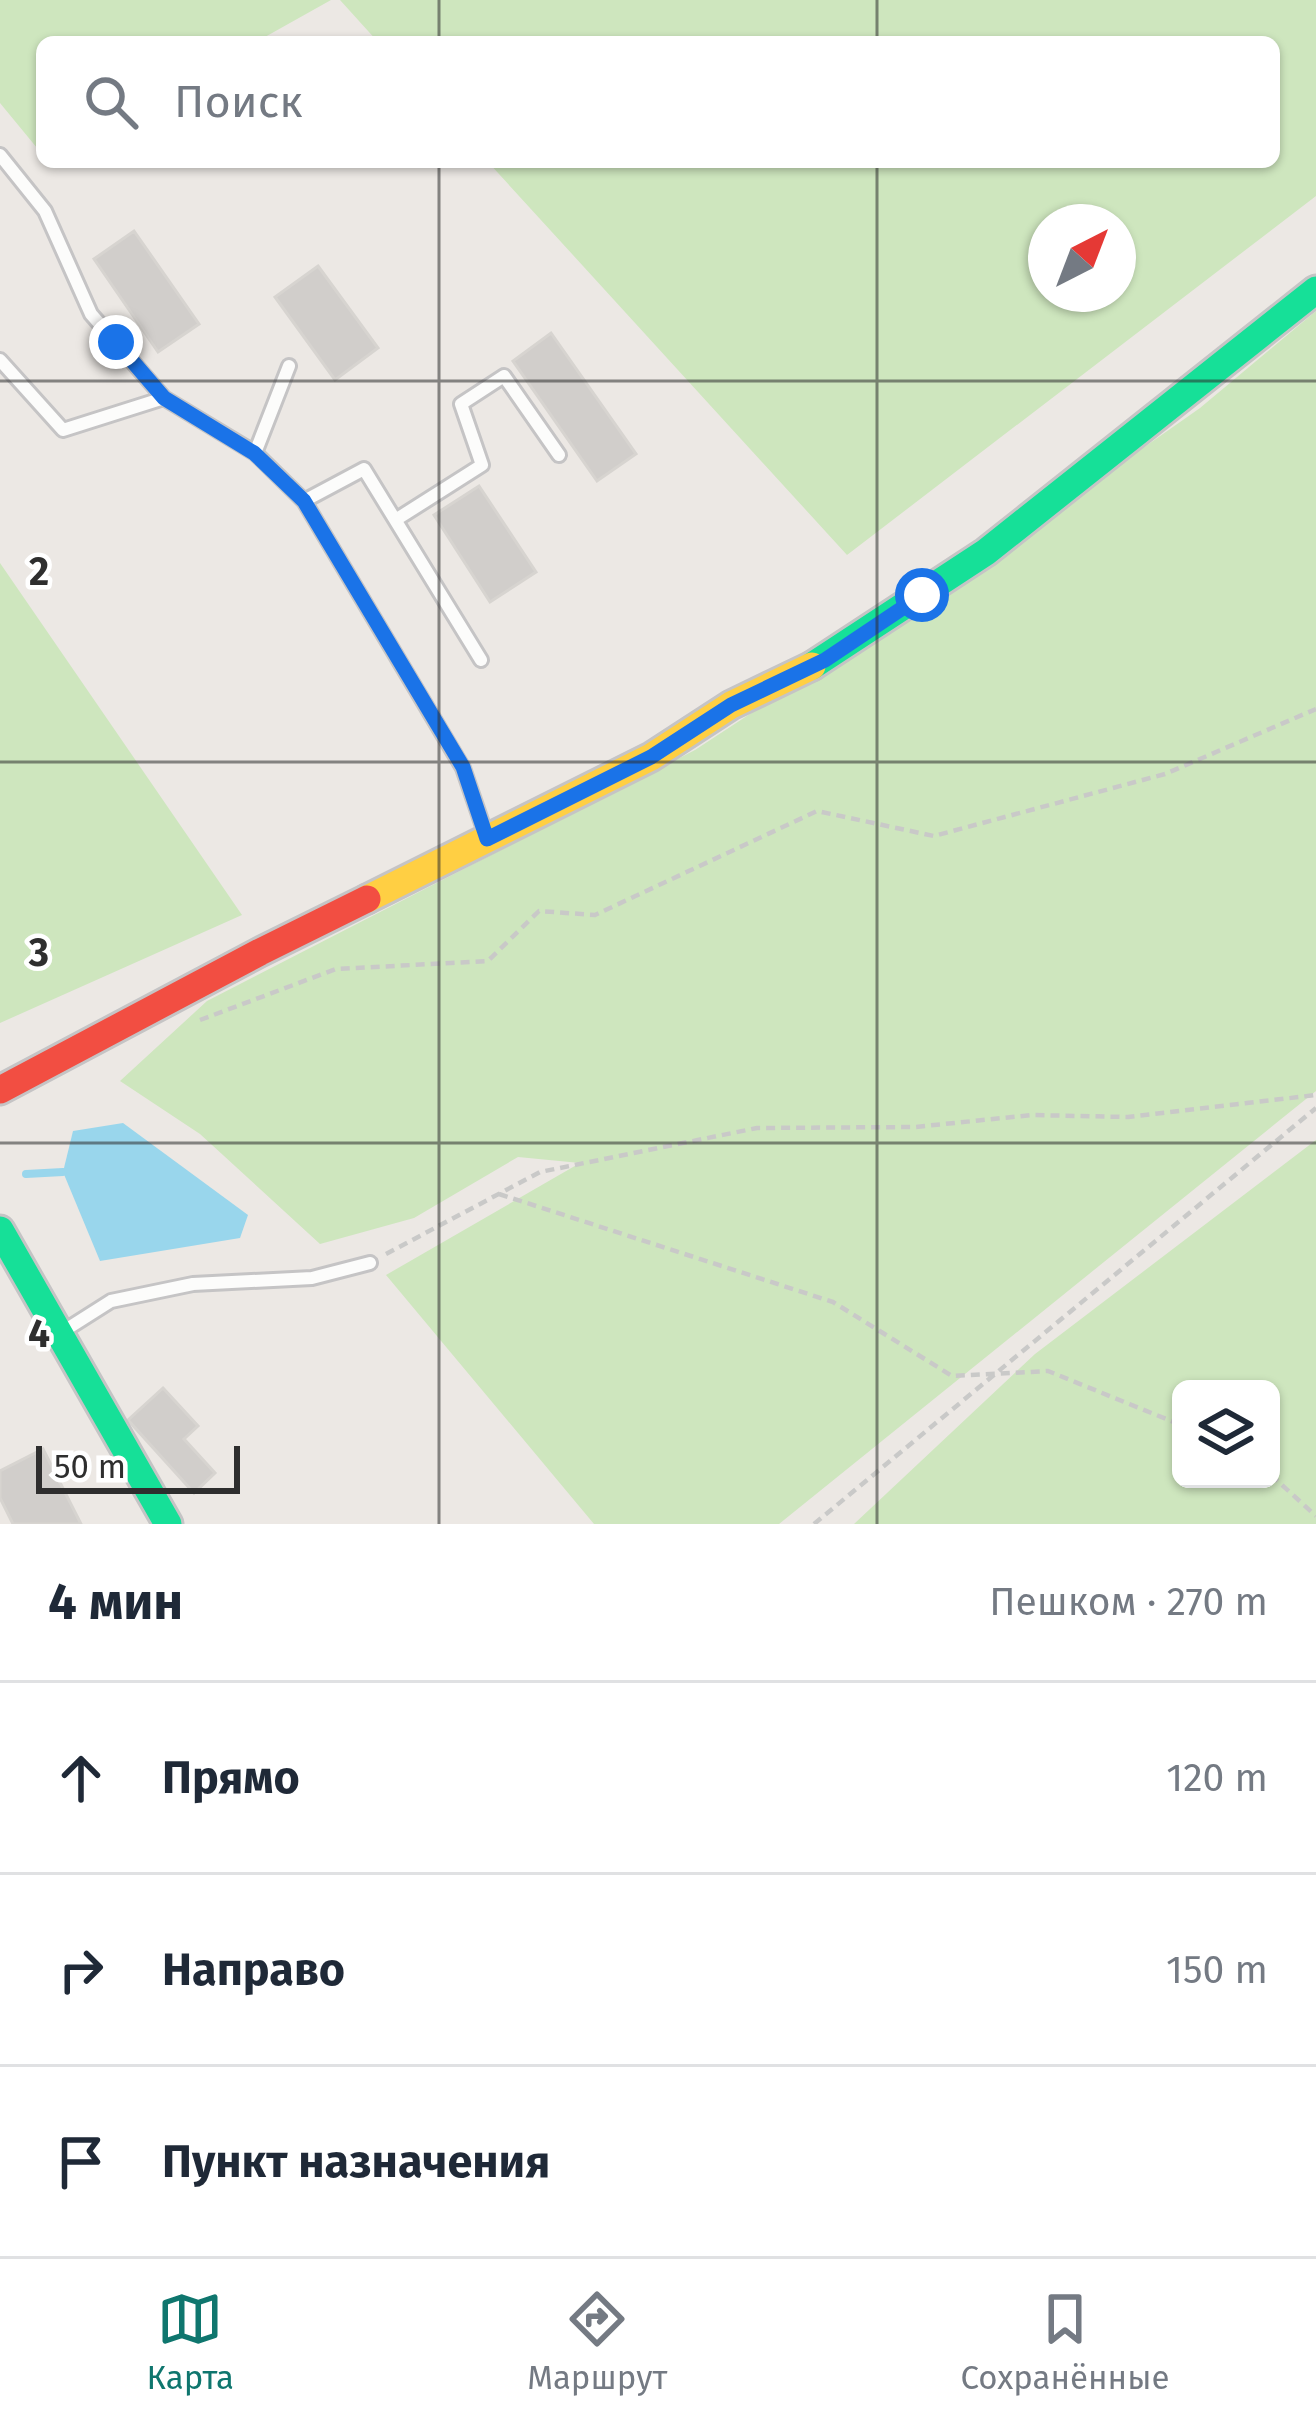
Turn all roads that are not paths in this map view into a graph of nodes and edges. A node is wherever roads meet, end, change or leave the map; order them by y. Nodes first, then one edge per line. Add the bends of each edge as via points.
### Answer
1 (0, 155) edge
2 (1316, 290) edge
3 (0, 360) edge
4 (289, 367) dead end
5 (164, 398) junction
6 (254, 453) junction
7 (559, 455) dead end
8 (304, 501) junction
9 (397, 519) junction
10 (481, 660) dead end
11 (487, 839) junction
12 (0, 1090) edge
13 (0, 1230) edge
14 (370, 1263) road end
15 (58, 1334) junction
16 (168, 1524) edge

1 - 5 lane via 45,211 91,314
2 - 11 street via 986,553 825,660
3 - 5 lane via 63,430
4 - 6 lane
5 - 6 lane
6 - 8 lane
7 - 9 lane via 504,376 461,404 482,465
8 - 9 lane via 364,469
8 - 11 lane via 463,767
9 - 10 lane
11 - 12 street
13 - 15 street
14 - 15 lane via 312,1278 194,1284 111,1301
15 - 16 street

